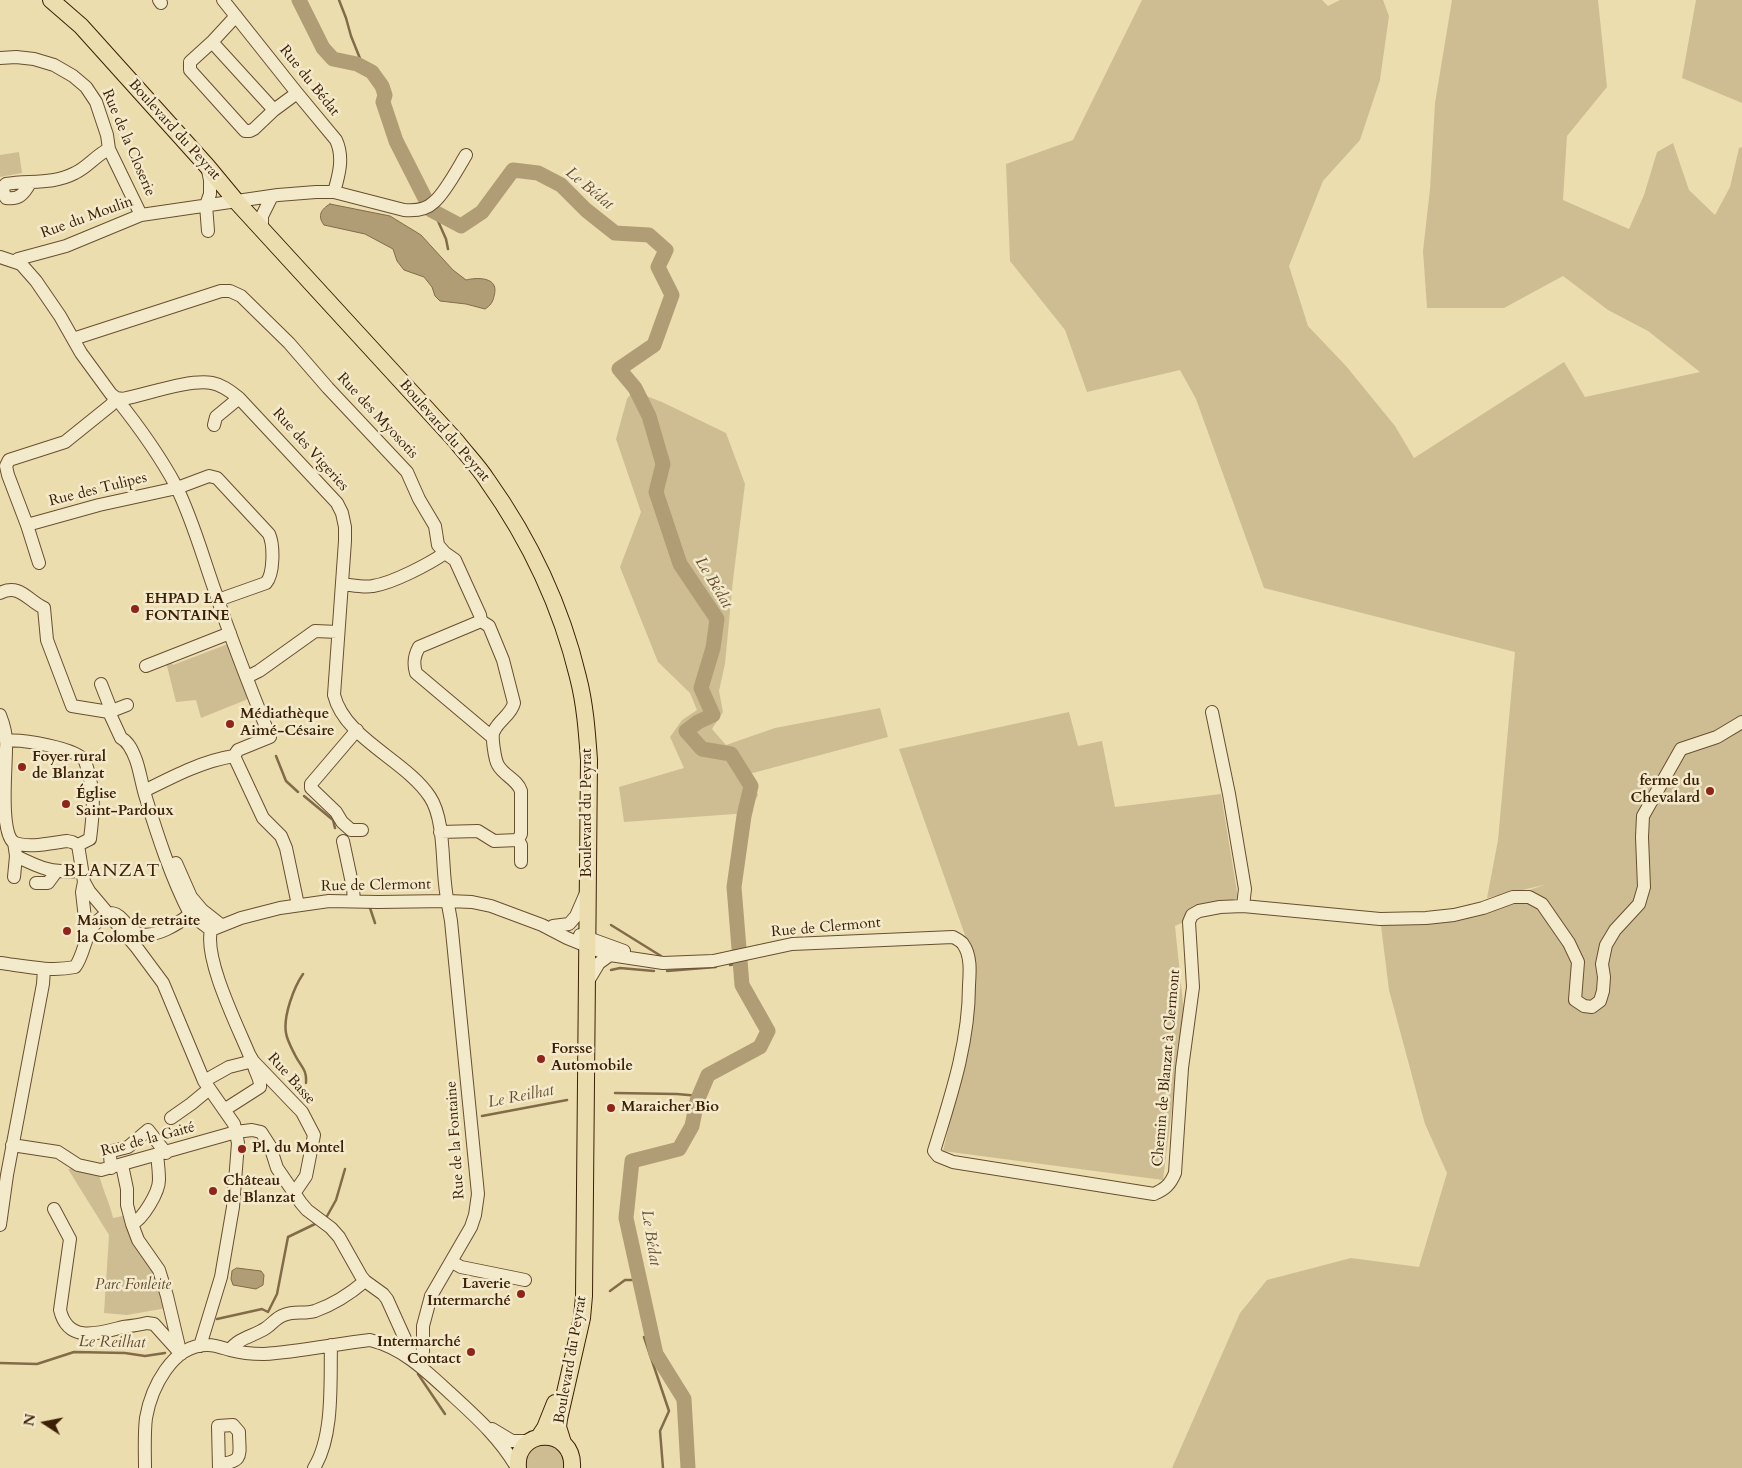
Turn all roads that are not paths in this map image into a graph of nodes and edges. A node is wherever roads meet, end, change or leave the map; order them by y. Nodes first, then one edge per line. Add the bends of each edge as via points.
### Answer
1 (52, 0) edge
2 (224, 0) edge
3 (236, 16) junction
4 (212, 42) junction
5 (0, 58) edge
6 (297, 94) junction
7 (274, 110) junction
8 (109, 149) junction
9 (466, 155) dead end
10 (207, 166) junction
11 (30, 183) dead end
12 (334, 192) junction
13 (272, 196) junction
14 (236, 201) junction
15 (206, 205) junction
16 (141, 215) junction
17 (262, 230) junction
18 (208, 231) dead end
19 (0, 257) edge
20 (21, 264) junction
21 (73, 339) junction
22 (116, 398) junction
23 (240, 398) junction
24 (214, 425) dead end
25 (177, 488) junction
26 (27, 525) junction
27 (445, 553) junction
28 (39, 563) dead end
29 (342, 584) junction
30 (0, 593) edge
31 (218, 600) junction
32 (481, 621) junction
33 (338, 632) junction
34 (230, 633) junction
35 (146, 666) dead end
36 (247, 676) junction
37 (101, 684) dead end
38 (127, 705) dead end
39 (109, 712) junction
40 (1212, 712) dead end
41 (0, 714) edge
42 (1742, 722) edge
43 (357, 730) junction
44 (492, 737) junction
45 (6, 741) junction
46 (234, 756) junction
47 (2, 768) edge
48 (144, 791) junction
49 (156, 828) junction
50 (362, 830) dead end
51 (440, 832) junction
52 (7, 840) edge
53 (518, 840) junction
54 (343, 841) dead end
55 (78, 845) junction
56 (16, 856) junction
57 (521, 862) dead end
58 (56, 872) junction
59 (83, 877) junction
60 (14, 878) dead end
61 (36, 883) dead end
62 (588, 884) junction
63 (354, 901) junction
64 (448, 901) junction
65 (298, 906) junction
66 (1243, 906) junction
67 (109, 914) junction
68 (190, 914) junction
69 (548, 925) junction
70 (216, 927) junction
71 (87, 936) junction
72 (587, 942) junction
73 (962, 942) joint
74 (610, 955) junction
75 (645, 960) junction
76 (0, 963) edge
77 (44, 969) junction
78 (587, 983) junction
79 (253, 1061) junction
80 (206, 1085) junction
81 (224, 1110) junction
82 (171, 1118) dead end
83 (236, 1132) junction
84 (12, 1145) junction
85 (128, 1147) junction
86 (162, 1154) junction
87 (122, 1165) junction
88 (295, 1192) junction
89 (54, 1209) dead end
90 (132, 1224) junction
91 (0, 1225) edge
92 (584, 1246) junction
93 (452, 1262) junction
94 (525, 1280) dead end
95 (365, 1281) junction
96 (331, 1345) junction
97 (200, 1346) junction
98 (230, 1350) junction
99 (181, 1354) junction
100 (415, 1362) junction
101 (485, 1425) junction
102 (535, 1439) junction
103 (563, 1443) junction
104 (146, 1468) edge
105 (314, 1468) edge
106 (517, 1468) edge
107 (572, 1468) edge

1 - 10 main road, Boulevard du Peyrat via 81,26
2 - 3 street, Rue du Bédat
3 - 4 street
3 - 6 street, Rue du Bédat
4 - 7 street
4 - 7 street via 190,62 190,70 245,131 250,131
5 - 8 street, Rue de la Closerie via 34,59 73,76 96,102
6 - 7 street
6 - 12 street, Rue du Bédat via 340,148
8 - 11 street via 74,174
8 - 16 street, Rue de la Closerie
9 - 12 street, Rue du Moulin via 435,202 415,211
10 - 14 main road, Boulevard du Peyrat
10 - 15 street via 210,194
12 - 13 street, Rue du Moulin
13 - 14 street, Rue du Moulin
13 - 17 street via 262,216
14 - 15 street, Rue du Moulin
14 - 17 main road, Boulevard du Peyrat
15 - 16 street, Rue du Moulin
15 - 18 street
16 - 20 street, Rue du Moulin via 66,246 18,259
17 - 62 main road, Boulevard du Peyrat via 456,441 487,479 535,558 565,632 585,716 589,760
19 - 20 street
20 - 21 street
21 - 22 street
21 - 27 street, Rue des Myosotis via 222,291 242,296 407,472 418,500 435,526 438,545
22 - 23 street, Rue des Vigeries via 203,382 220,386
22 - 25 street
22 - 26 street via 65,442 10,460 6,466 8,475
23 - 24 street via 216,417
23 - 29 street, Rue des Vigeries via 337,503 345,527
25 - 26 street, Rue des Tulipes
25 - 31 street
25 - 31 street, Rue des Tulipes via 214,476 269,534 272,542 271,574 266,583
26 - 28 street
27 - 29 street via 429,564 372,587
27 - 32 street, Rue des Myosotis via 455,560
29 - 33 street, Rue des Vigeries
30 - 39 street via 9,588 15,590 44,608 47,640 72,706
31 - 34 street
32 - 44 street, Rue des Myosotis via 489,626 503,660 514,703
32 - 44 street via 419,647 414,655 414,667 416,673
33 - 36 street via 315,631
33 - 43 street, Rue des Vigeries via 334,695 337,706
34 - 35 street
34 - 36 street
36 - 46 street via 270,736 238,750
37 - 39 street via 110,706
38 - 39 street
39 - 48 street via 137,762
40 - 66 street via 1245,889
41 - 45 street
42 - 66 street, Chemin de Blanzat à Clermont via 1717,737 1681,749 1643,816 1644,887 1639,904 1606,945 1602,964 1603,991 1600,1001 1592,1007 1575,1000 1578,962 1569,943 1542,904 1529,897 1513,897 1454,915 1426,918 1380,918
43 - 50 street via 311,788 351,830
43 - 51 street, Rue des Vigeries via 414,778 430,796 437,809
44 - 53 street via 498,765 521,791 521,834
45 - 47 street
45 - 55 street via 55,747 82,757 94,798 90,839
46 - 48 street via 177,774
46 - 65 street via 262,818 281,836
47 - 52 street via 1,814
48 - 49 street
49 - 68 street via 177,889
49 - 70 street via 161,829 166,837 191,898
51 - 53 street via 478,831 494,841
51 - 64 street, Rue des Vigeries
52 - 55 street via 31,845 72,842
52 - 56 street
53 - 57 street
54 - 63 street
55 - 59 street
56 - 58 street
56 - 60 street
58 - 59 street
58 - 61 street via 48,883
59 - 67 street via 89,891
59 - 71 street
62 - 69 street via 583,902 569,924
62 - 72 main road, Boulevard du Peyrat
63 - 64 street, Rue de Clermont
63 - 65 street, Rue de Clermont
64 - 69 street, Rue de Clermont via 491,906
64 - 93 street, Rue de la Fontaine via 478,1194 471,1228
65 - 70 street, Rue de Clermont via 280,908
66 - 73 street, Chemin de Blanzat à Clermont via 1199,911 1189,922 1193,987 1182,1068 1175,1173 1166,1188 1154,1194 953,1162 934,1151 965,1043 970,968
67 - 68 street via 120,916 132,930 151,935
67 - 71 street via 95,924
67 - 80 street via 163,983
68 - 70 street
69 - 72 street, Rue de Clermont
70 - 79 street, Rue Basse via 209,939 212,958
71 - 77 street via 74,968
72 - 74 street, Rue de Clermont
72 - 75 street
72 - 78 main road, Boulevard du Peyrat
73 - 75 street, Rue de Clermont via 953,937 792,944 713,961
74 - 75 street, Rue de Clermont
74 - 78 street via 599,963
76 - 77 street
77 - 84 street
78 - 92 main road, Boulevard du Peyrat
79 - 80 street via 229,1067
79 - 81 street via 260,1086
79 - 88 street, Rue Basse via 302,1112 314,1135 306,1176
80 - 81 street
80 - 82 street via 191,1104
81 - 83 street
83 - 86 street, Rue de la Gaité
83 - 88 street, Rue de la Gaité via 261,1132 270,1146 277,1168
83 - 97 street via 238,1152 233,1207 221,1277
84 - 87 street, Rue de la Gaité via 58,1152 84,1168 101,1170
84 - 91 street
85 - 86 street via 148,1130
85 - 87 street
85 - 87 street via 112,1151 110,1155
86 - 87 street, Rue de la Gaité
86 - 90 street via 156,1192 140,1219
87 - 90 street
88 - 95 street via 307,1210 339,1237
89 - 99 street via 70,1239 60,1310 67,1325 74,1331 93,1334 154,1324
90 - 99 street via 138,1240 159,1270
92 - 102 main road, Boulevard du Peyrat via 575,1316 558,1396 545,1428
92 - 103 main road, Boulevard du Peyrat via 582,1318 558,1427
93 - 94 street via 461,1267
93 - 100 street, Rue de la Fontaine via 431,1296 423,1326 423,1352
95 - 98 street via 313,1312 283,1315 256,1334 238,1341
95 - 100 street via 387,1299
96 - 98 street via 264,1354
96 - 100 street via 370,1340 383,1343
96 - 105 street via 325,1442
97 - 98 street
97 - 99 street
99 - 104 street via 158,1383 148,1406
100 - 101 street
101 - 102 street via 512,1441
101 - 106 street
102 - 103 main road via 552,1438
102 - 106 main road, Boulevard du Peyrat via 521,1451
103 - 107 main road, Boulevard du Peyrat via 570,1453

